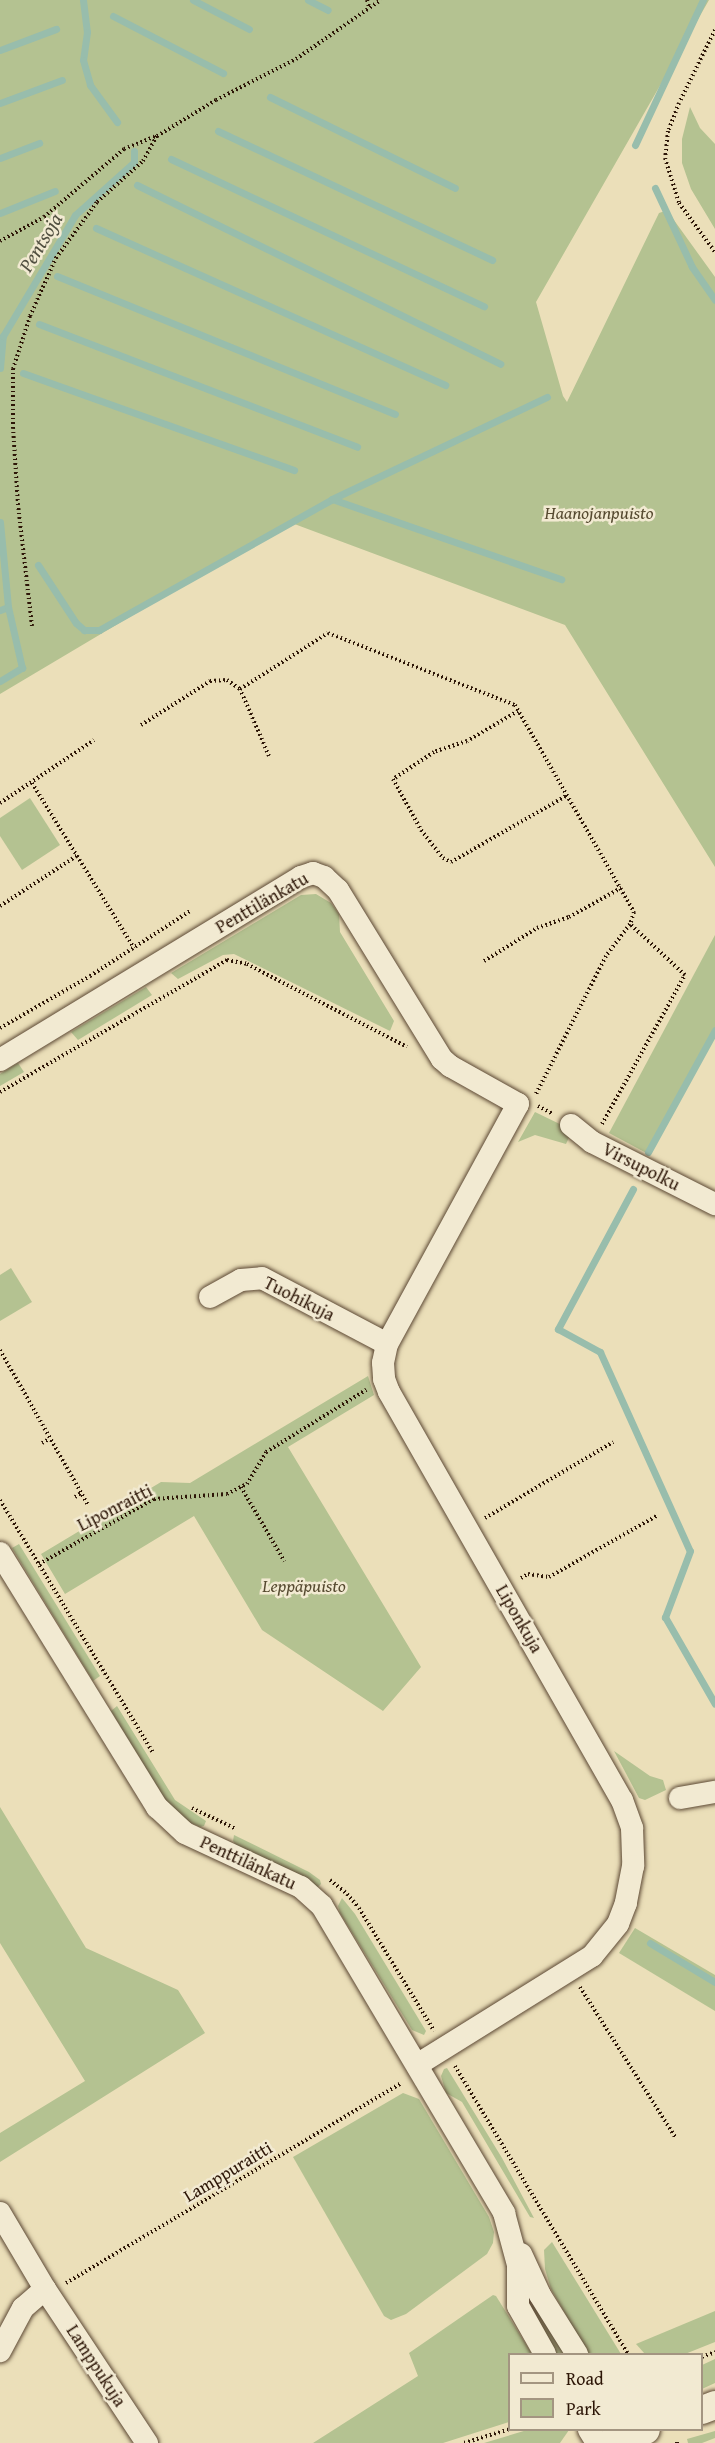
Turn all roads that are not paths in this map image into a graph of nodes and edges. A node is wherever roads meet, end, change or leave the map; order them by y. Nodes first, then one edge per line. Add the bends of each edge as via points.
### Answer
1 (0, 1060) edge
2 (571, 1125) road end
3 (715, 1204) edge
4 (210, 1298) dead end
5 (387, 1344) junction
6 (0, 1553) edge
7 (715, 1792) edge
8 (680, 1798) dead end
9 (417, 2065) junction
10 (0, 2213) edge
11 (517, 2256) junction
12 (45, 2289) junction
13 (0, 2351) edge
14 (545, 2353) edge
15 (576, 2353) edge
16 (147, 2443) edge

1 - 5 street, Penttilänkatu via 301,877 318,874 338,890 442,1059 525,1104
2 - 3 street, Virsupolku via 592,1142
4 - 5 street, Tuohikuja via 240,1280 262,1278
5 - 9 street, Liponkuja via 384,1379 622,1800 634,1847 631,1884 618,1924 592,1956
6 - 9 street, Penttilänkatu via 157,1808 184,1833 301,1887 322,1906
7 - 8 street
9 - 11 street, Penttilänkatu via 492,2190 504,2213
10 - 12 street, Lamppukuja
11 - 14 street, Penttilänkatu via 518,2306
11 - 15 street, Penttilänkatu
12 - 13 street via 23,2308
12 - 16 street, Lamppukuja

